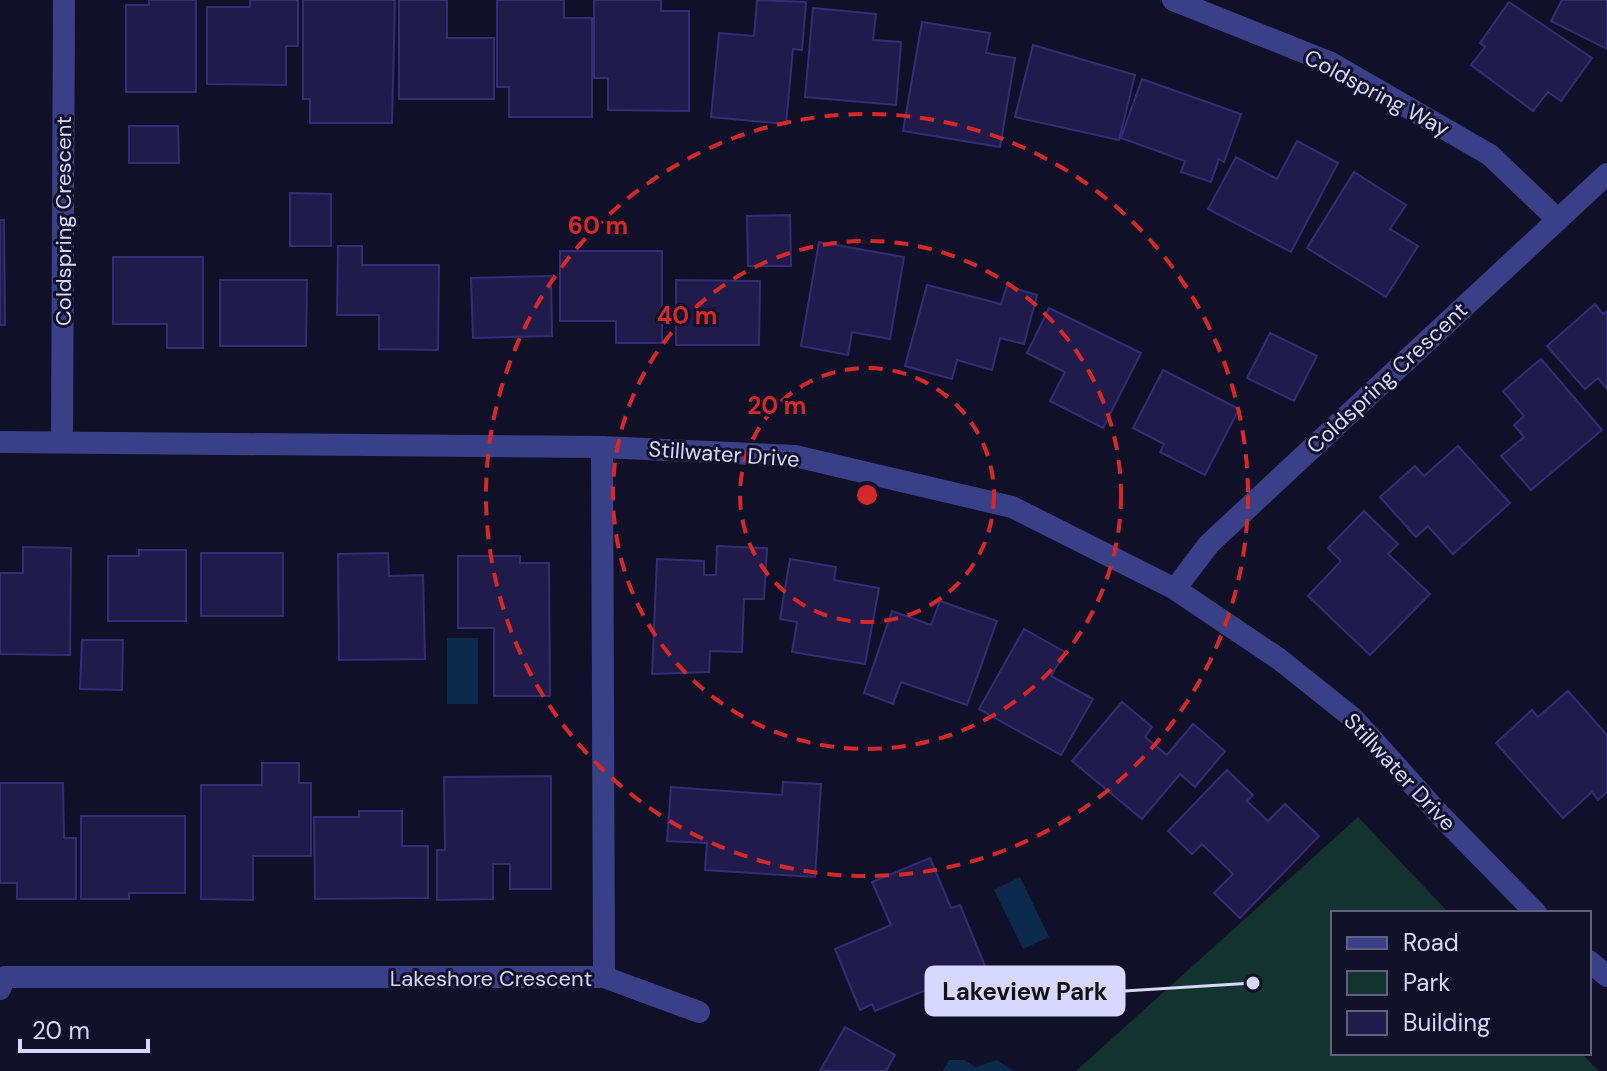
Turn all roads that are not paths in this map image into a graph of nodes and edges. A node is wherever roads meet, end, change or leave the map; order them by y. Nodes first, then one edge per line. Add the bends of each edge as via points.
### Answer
1 (64, 0) edge
2 (1173, 0) edge
3 (1607, 174) edge
4 (1558, 220) junction
5 (0, 442) edge
6 (62, 442) junction
7 (602, 447) junction
8 (1175, 589) junction
9 (1534, 911) edge
10 (604, 977) junction
11 (2, 981) edge
12 (699, 1012) dead end

1 - 6 street, Coldspring Crescent
2 - 4 street, Coldspring Way via 1331,63 1490,155
3 - 4 street, Coldspring Crescent
4 - 8 street, Coldspring Crescent via 1209,544
5 - 6 street, Stillwater Drive
6 - 7 street, Stillwater Drive
7 - 8 street, Stillwater Drive via 795,456 1012,507
7 - 10 street, Lakeshore Crescent
8 - 9 street, Stillwater Drive via 1279,659 1353,718
10 - 11 street, Lakeshore Crescent
10 - 12 street

